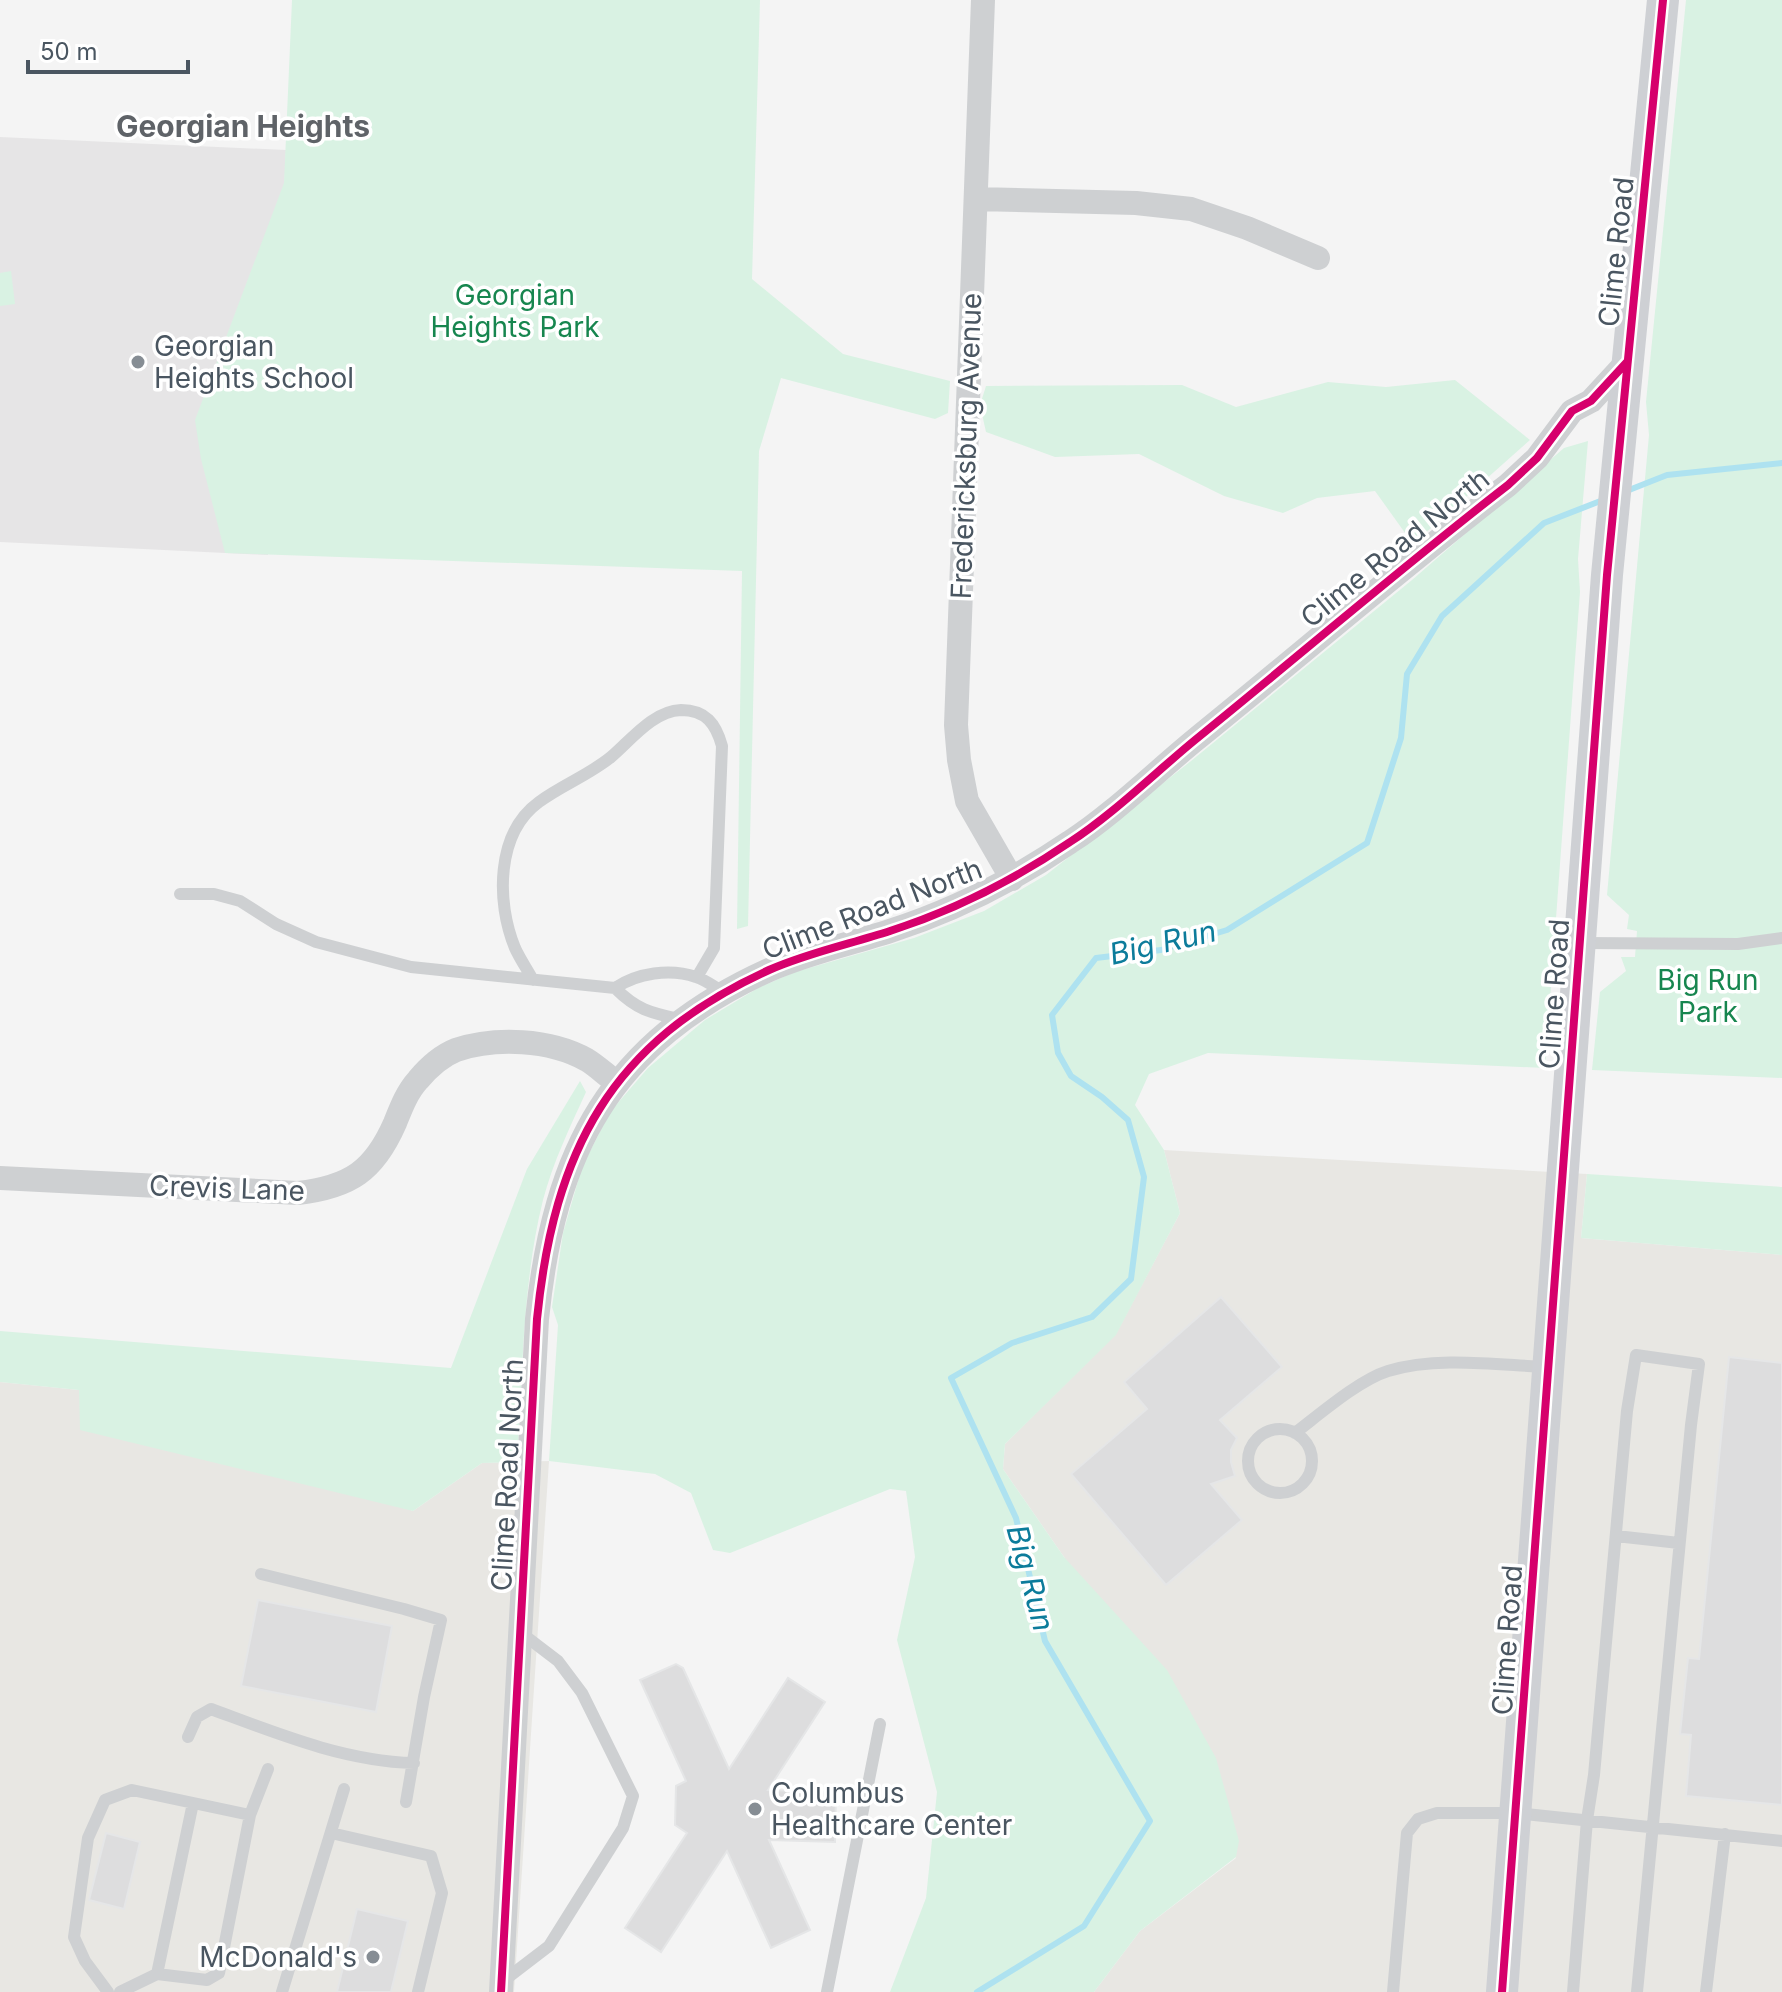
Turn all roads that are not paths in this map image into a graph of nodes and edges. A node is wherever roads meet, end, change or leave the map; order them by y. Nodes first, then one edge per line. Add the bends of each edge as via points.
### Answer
1 (983, 0) edge
2 (1663, 0) edge
3 (976, 199) junction
4 (1318, 258) dead end
5 (1627, 362) junction
6 (1012, 879) junction
7 (180, 894) dead end
8 (1782, 938) edge
9 (1579, 943) junction
10 (697, 977) junction
11 (533, 980) junction
12 (615, 988) junction
13 (725, 993) junction
14 (683, 1020) junction
15 (616, 1082) junction
16 (0, 1178) edge
17 (1549, 1367) junction
18 (1295, 1433) junction
19 (1616, 1536) junction
20 (1679, 1543) junction
21 (261, 1574) dead end
22 (520, 1632) junction
23 (880, 1724) dead end
24 (188, 1737) dead end
25 (414, 1763) junction
26 (268, 1769) dead end
27 (344, 1789) dead end
28 (406, 1802) dead end
29 (193, 1803) junction
30 (1516, 1813) junction
31 (250, 1815) junction
32 (1587, 1820) junction
33 (1651, 1827) junction
34 (331, 1833) junction
35 (1725, 1834) junction
36 (1782, 1841) edge
37 (157, 1974) junction
38 (502, 1987) edge
39 (108, 1992) edge
40 (120, 1992) edge
41 (282, 1992) edge
42 (418, 1992) edge
43 (827, 1992) edge
44 (1393, 1992) edge
45 (1502, 1992) edge
46 (1573, 1992) edge
47 (1637, 1992) edge
48 (1706, 1992) edge

1 - 3 street, Fredericksburg Avenue
2 - 5 main road, Clime Road
3 - 4 street via 1191,209
3 - 6 street, Fredericksburg Avenue via 956,725 967,801
5 - 6 street, Clime Road North via 1591,401 1572,411 1537,458 1508,485 1074,840
5 - 9 main road, Clime Road
6 - 13 street, Clime Road North via 934,916 770,969
7 - 11 lane via 240,901 316,942 371,958
8 - 9 lane via 1738,944
9 - 17 main road, Clime Road
10 - 11 lane via 714,948 722,746 716,725 700,713 679,710 658,717 519,821 502,873 514,946
10 - 12 lane via 671,972 629,978
10 - 13 lane
11 - 12 lane
12 - 14 lane via 647,1012
13 - 14 street, Clime Road North
14 - 15 street, Clime Road North via 651,1044
15 - 16 street, Crevis Lane via 586,1060 556,1048 479,1044 453,1051 415,1082 384,1149 346,1182 323,1190
15 - 22 street, Clime Road North via 573,1161 542,1274
17 - 18 lane via 1418,1365 1385,1372
17 - 30 main road, Clime Road
18 - 18 lane via 1312,1458 1307,1480 1289,1493 1268,1492 1247,1467 1251,1446 1275,1429
19 - 20 lane
19 - 20 lane via 1636,1355 1699,1364
19 - 32 lane
20 - 33 lane
21 - 25 lane via 441,1620
22 - 38 street, Clime Road North
22 - 38 lane via 558,1661 582,1693 633,1796 623,1828 549,1946
23 - 43 lane
24 - 25 lane via 197,1717 211,1709 308,1744 380,1762
25 - 28 lane
26 - 31 lane
27 - 34 lane
29 - 31 lane
29 - 37 lane
29 - 39 lane via 132,1790 105,1800 88,1838 74,1937
30 - 32 lane
30 - 44 lane via 1437,1813 1418,1819 1407,1833
30 - 45 main road, Clime Road
31 - 37 lane via 219,1973 207,1980
32 - 33 lane
32 - 46 lane
33 - 35 lane
33 - 47 lane
34 - 41 lane
34 - 42 lane via 431,1856 442,1893
35 - 36 lane
35 - 48 lane
37 - 40 lane

